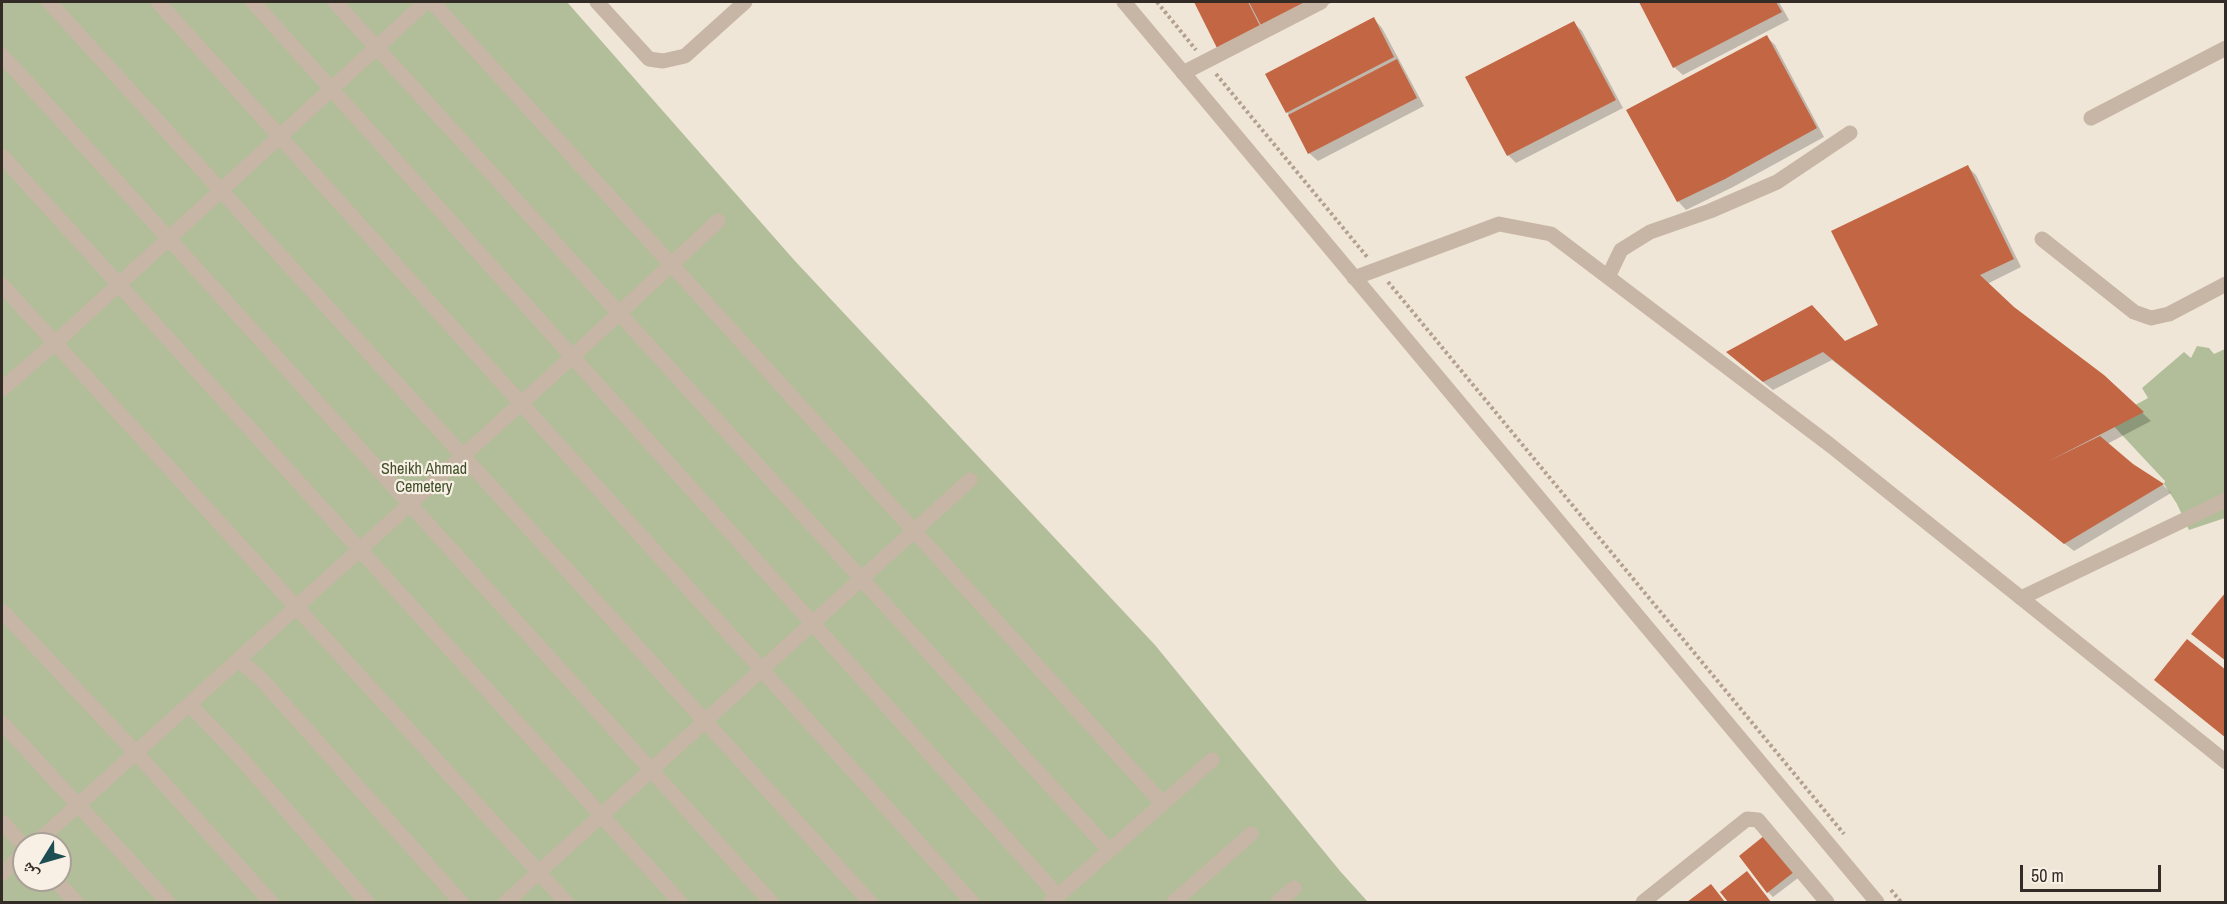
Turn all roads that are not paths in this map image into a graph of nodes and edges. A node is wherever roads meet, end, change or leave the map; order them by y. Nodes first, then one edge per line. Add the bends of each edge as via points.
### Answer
1 (49, 2) edge
2 (158, 2) edge
3 (253, 2) edge
4 (335, 2) edge
5 (426, 2) edge
6 (432, 2) edge
7 (597, 2) edge
8 (745, 2) edge
9 (1124, 2) edge
10 (1321, 2) edge
11 (376, 47) junction
12 (2226, 48) edge
13 (2, 55) edge
14 (1183, 73) junction
15 (331, 89) junction
16 (2091, 118) dead end
17 (1850, 133) dead end
18 (279, 136) junction
19 (2, 156) edge
20 (221, 190) junction
21 (718, 221) dead end
22 (168, 239) junction
23 (2042, 239) dead end
24 (672, 265) junction
25 (1608, 277) junction
26 (1354, 278) junction
27 (2226, 284) edge
28 (2, 285) edge
29 (118, 285) junction
30 (619, 314) junction
31 (55, 343) junction
32 (572, 357) junction
33 (2, 389) edge
34 (521, 403) junction
35 (463, 456) junction
36 (970, 480) dead end
37 (2226, 500) edge
38 (410, 505) junction
39 (915, 531) junction
40 (360, 550) junction
41 (862, 579) junction
42 (2021, 598) junction
43 (297, 608) junction
44 (2, 611) edge
45 (812, 624) junction
46 (239, 660) junction
47 (762, 670) junction
48 (190, 705) junction
49 (705, 722) junction
50 (2, 723) edge
51 (136, 754) junction
52 (1212, 760) dead end
53 (2226, 762) edge
54 (651, 771) junction
55 (1163, 804) junction
56 (76, 805) junction
57 (601, 816) junction
58 (48, 832) edge
59 (1251, 834) dead end
60 (1109, 850) junction
61 (539, 873) junction
62 (1294, 888) dead end
63 (1054, 899) edge
64 (1818, 900) edge
65 (168, 903) edge
66 (271, 903) edge
67 (367, 903) edge
68 (461, 903) edge
69 (506, 903) edge
70 (566, 903) edge
71 (680, 903) edge
72 (771, 903) edge
73 (870, 903) edge
74 (972, 903) edge
75 (1174, 903) edge
76 (1278, 903) edge
77 (1643, 903) edge
78 (1877, 903) edge

1 - 20 street
2 - 18 street
3 - 15 street
4 - 11 street
5 - 11 street
6 - 24 street
7 - 8 street via 649,59 663,61 686,56
9 - 14 street
10 - 14 street
11 - 15 street
11 - 30 street
12 - 16 street
13 - 22 street
14 - 26 street
15 - 18 street
15 - 32 street
17 - 25 street via 1778,182 1650,232 1621,250
18 - 20 street
18 - 34 street
19 - 29 street
20 - 22 street
20 - 35 street
21 - 24 street
22 - 29 street
22 - 38 street
23 - 27 street via 2134,312 2151,318 2169,314
24 - 30 street
24 - 39 street
25 - 26 street via 1551,234 1499,224
25 - 42 street via 1830,445
26 - 78 street
28 - 31 street
29 - 31 street
29 - 40 street
30 - 32 street
30 - 41 street
31 - 33 street
31 - 43 street
32 - 34 street
32 - 45 street
34 - 35 street
34 - 47 street
35 - 38 street
35 - 49 street
36 - 39 street
37 - 42 street
38 - 40 street
38 - 54 street
39 - 41 street
39 - 55 street
40 - 43 street
40 - 57 street
41 - 45 street
41 - 60 street
42 - 53 street
43 - 46 street
43 - 61 street
44 - 51 street
45 - 47 street
45 - 63 street
46 - 48 street
46 - 68 street via 262,680
47 - 49 street
47 - 74 street
48 - 51 street
48 - 67 street
49 - 54 street
49 - 73 street
50 - 56 street
51 - 56 street
51 - 66 street
52 - 55 street
54 - 57 street
54 - 72 street
55 - 60 street
56 - 58 street
56 - 65 street
57 - 61 street
57 - 71 street
59 - 75 street
60 - 63 street
61 - 69 street
61 - 70 street
62 - 76 street
64 - 77 street via 1758,820 1747,819

